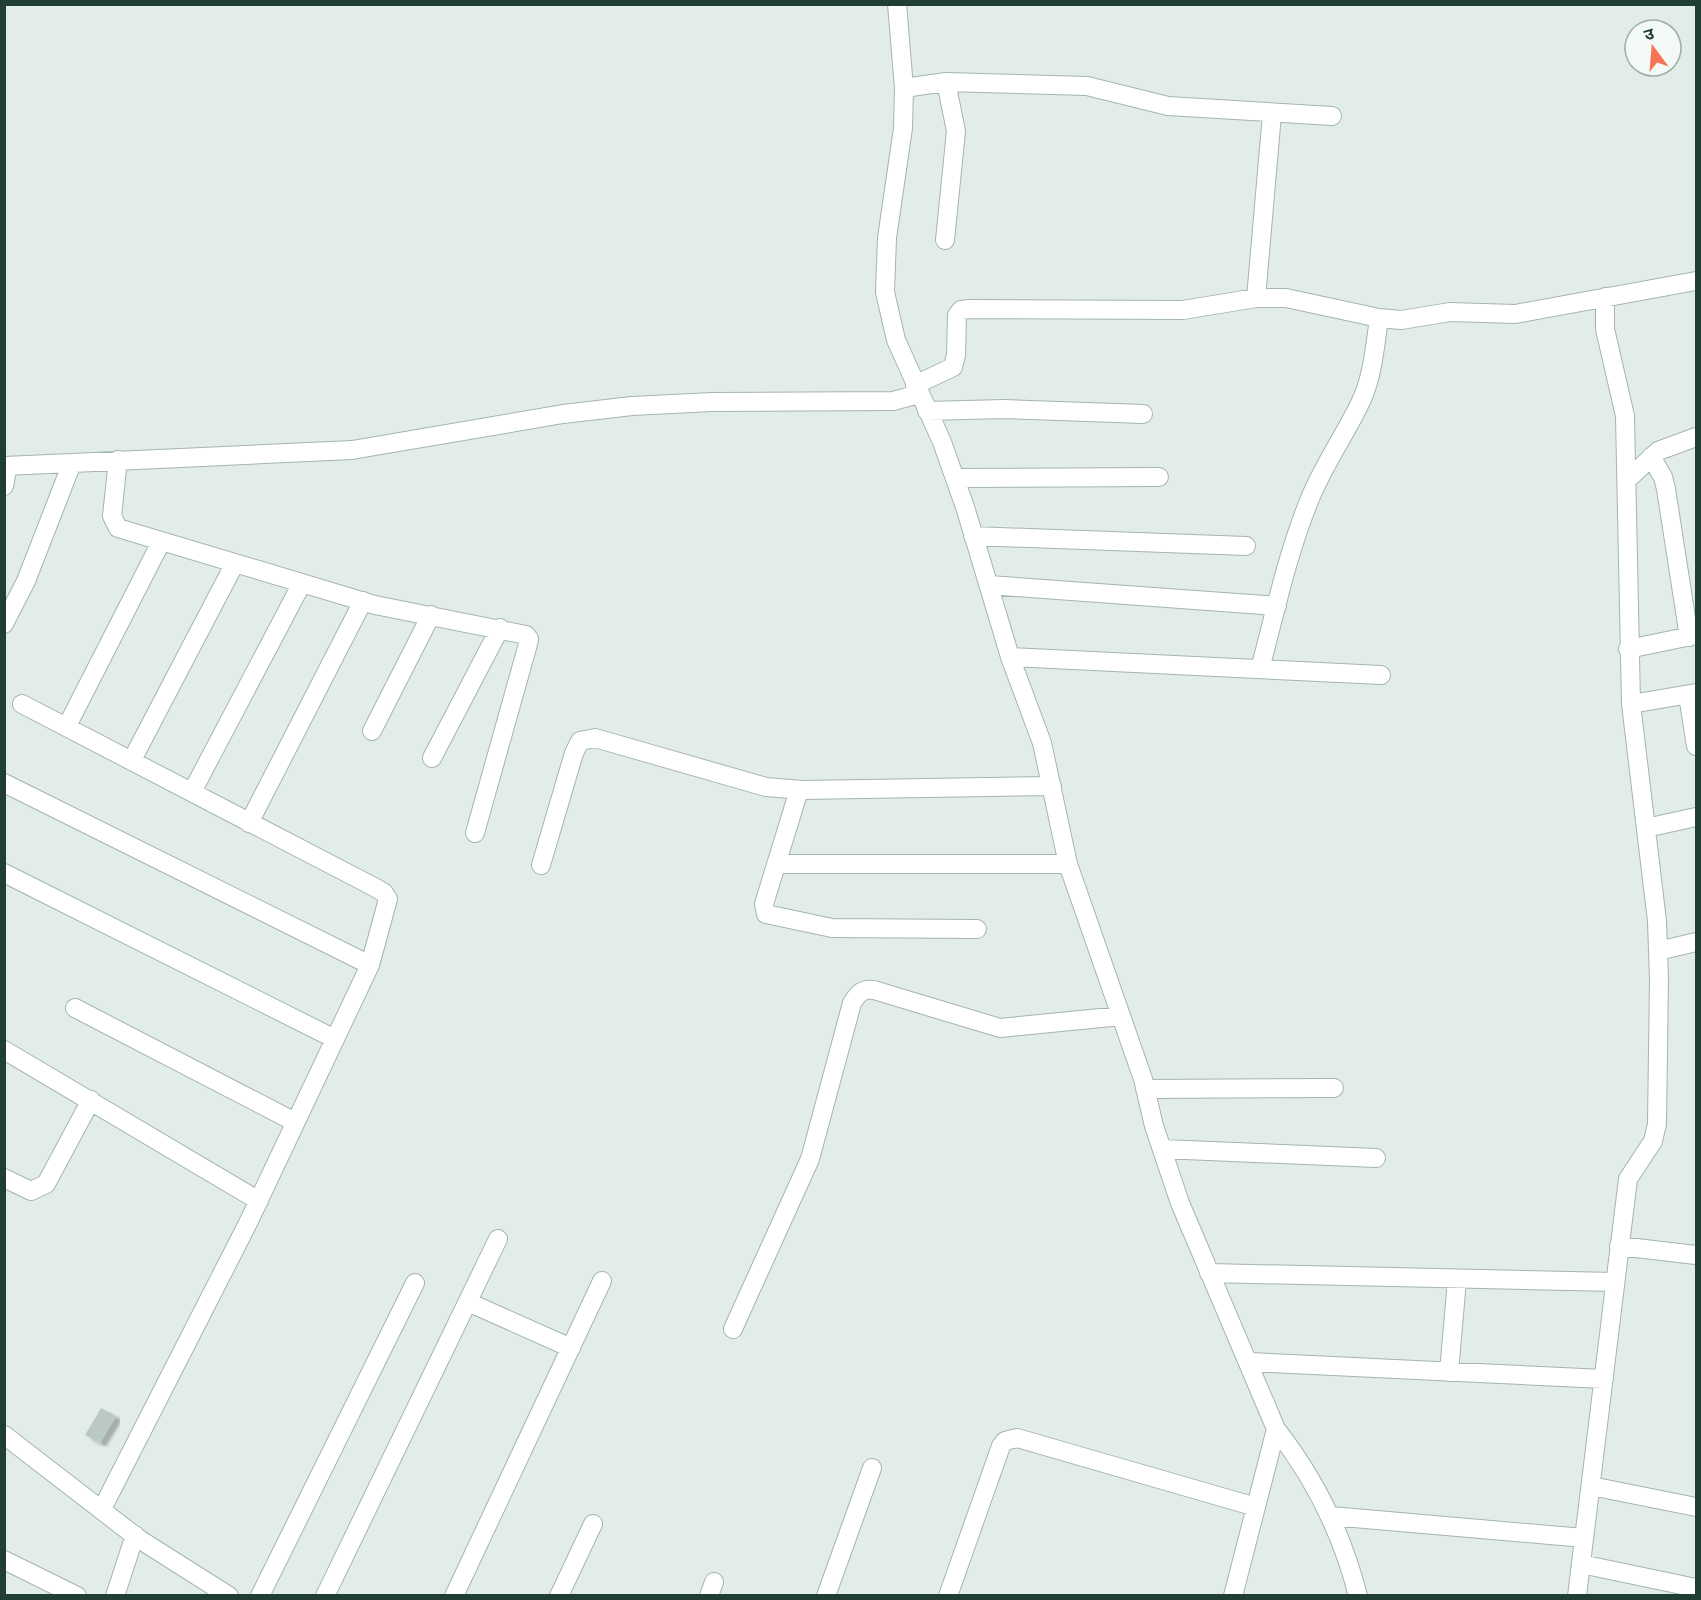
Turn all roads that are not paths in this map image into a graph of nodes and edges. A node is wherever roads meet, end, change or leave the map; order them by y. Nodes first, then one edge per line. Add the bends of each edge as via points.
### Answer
1 (897, 4) edge
2 (946, 82) junction
3 (904, 88) junction
4 (1272, 114) junction
5 (1332, 116) dead end
6 (945, 240) dead end
7 (1696, 281) edge
8 (1605, 297) junction
9 (1256, 298) junction
10 (1379, 318) junction
11 (917, 389) junction
12 (927, 411) junction
13 (1143, 414) dead end
14 (1696, 437) edge
15 (1651, 457) junction
16 (118, 460) junction
17 (72, 463) junction
18 (6, 466) edge
19 (1159, 477) dead end
20 (955, 478) junction
21 (1627, 480) junction
22 (4, 486) edge
23 (973, 536) junction
24 (161, 542) junction
25 (1246, 546) dead end
26 (235, 564) junction
27 (302, 583) junction
28 (989, 585) junction
29 (363, 601) junction
30 (1277, 606) junction
31 (431, 615) junction
32 (4, 624) edge
33 (500, 628) junction
34 (1693, 636) edge
35 (1628, 649) junction
36 (1010, 657) junction
37 (1260, 669) junction
38 (1381, 675) dead end
39 (1692, 694) edge
40 (22, 704) dead end
41 (1631, 704) junction
42 (67, 726) junction
43 (372, 731) dead end
44 (1696, 746) edge
45 (432, 758) dead end
46 (132, 760) junction
47 (4, 783) edge
48 (1052, 786) junction
49 (799, 790) junction
50 (192, 792) junction
51 (1696, 817) edge
52 (249, 823) junction
53 (1646, 828) junction
54 (475, 833) dead end
55 (776, 864) junction
56 (1068, 864) junction
57 (541, 865) dead end
58 (4, 873) edge
59 (977, 929) dead end
60 (1696, 942) edge
61 (1658, 951) junction
62 (370, 965) junction
63 (75, 1008) dead end
64 (1121, 1016) junction
65 (335, 1039) junction
66 (4, 1050) edge
67 (1334, 1088) dead end
68 (1145, 1089) junction
69 (91, 1100) junction
70 (296, 1122) junction
71 (1162, 1149) junction
72 (1376, 1158) dead end
73 (4, 1178) edge
74 (259, 1201) junction
75 (498, 1239) dead end
76 (1619, 1246) junction
77 (1696, 1255) edge
78 (1209, 1272) junction
79 (1457, 1280) junction
80 (602, 1281) dead end
81 (1615, 1282) junction
82 (415, 1283) dead end
83 (468, 1302) junction
84 (733, 1329) dead end
85 (571, 1348) junction
86 (1249, 1362) junction
87 (1449, 1372) junction
88 (1605, 1379) junction
89 (1276, 1429) junction
90 (4, 1435) edge
91 (872, 1468) dead end
92 (1591, 1486) junction
93 (1256, 1507) junction
94 (1696, 1507) edge
95 (102, 1509) junction
96 (1331, 1516) junction
97 (593, 1524) dead end
98 (135, 1535) junction
99 (1584, 1538) junction
100 (4, 1560) edge
101 (1581, 1564) junction
102 (1696, 1587) edge
103 (77, 1596) edge
104 (115, 1596) edge
105 (229, 1596) edge
106 (260, 1596) edge
107 (325, 1596) edge
108 (454, 1596) edge
109 (559, 1596) edge
110 (826, 1596) edge
111 (948, 1596) edge
112 (1233, 1596) edge
113 (1358, 1596) edge
114 (1577, 1596) edge

1 - 3 street
2 - 3 street
2 - 4 street via 1087,86 1168,106
2 - 6 street via 956,131
3 - 11 street via 903,128 887,238 885,292 896,340
4 - 5 street
4 - 9 street
7 - 8 street
8 - 10 street via 1515,314 1470,312 1401,320
8 - 21 street via 1605,329 1625,416
9 - 10 street via 1286,298
9 - 11 street via 1183,310 961,310 957,315 953,367
10 - 30 street via 1374,360 1363,398 1309,499
11 - 12 street
11 - 16 street via 893,401 632,406 352,450
12 - 13 street via 1004,409
12 - 20 street
14 - 15 street
15 - 21 street
15 - 34 street via 1666,489
16 - 17 street
16 - 24 street via 114,522 118,528
17 - 18 street
17 - 32 street via 26,581
18 - 22 street
19 - 20 street
20 - 23 street
21 - 35 street
23 - 25 street
23 - 28 street
24 - 26 street
24 - 42 street
26 - 27 street
26 - 46 street
27 - 29 street
27 - 50 street
28 - 30 street
28 - 36 street
29 - 31 street
29 - 52 street
30 - 37 street
31 - 33 street
31 - 43 street
33 - 45 street
33 - 54 street via 529,639
34 - 35 street
35 - 41 street
36 - 37 street
36 - 48 street via 1042,743
37 - 38 street
39 - 41 street
39 - 44 street
40 - 42 street
41 - 53 street
42 - 46 street
46 - 50 street
47 - 62 street
48 - 49 street
48 - 56 street
49 - 55 street
49 - 57 street via 766,787 595,738 586,739 580,741 574,753
50 - 52 street
51 - 53 street
52 - 62 street via 384,893 387,907
53 - 61 street
55 - 56 street
55 - 59 street via 764,904 766,914 832,928
56 - 64 street
58 - 65 street
60 - 61 street
61 - 76 street via 1657,1124 1653,1141 1628,1179
62 - 65 street
63 - 70 street
64 - 68 street
64 - 84 street via 1000,1028 874,990 858,993 810,1159
65 - 70 street
66 - 69 street
67 - 68 street
68 - 71 street
69 - 73 street via 46,1184 31,1191
69 - 74 street
70 - 74 street
71 - 72 street
71 - 78 street
74 - 95 street
75 - 83 street
76 - 77 street
76 - 81 street
78 - 79 street
78 - 86 street
79 - 81 street
79 - 87 street
80 - 85 street
81 - 88 street
82 - 106 street
83 - 85 street
83 - 107 street
85 - 108 street
86 - 87 street
86 - 89 street
87 - 88 street
88 - 92 street
89 - 93 street
89 - 96 street via 1302,1462
90 - 95 street
91 - 110 street
92 - 94 street
92 - 99 street
93 - 111 street via 1010,1438 1001,1446
93 - 112 street
95 - 98 street
96 - 99 street
96 - 113 street
97 - 109 street
98 - 104 street
98 - 105 street
99 - 101 street
100 - 103 street
101 - 102 street
101 - 114 street

